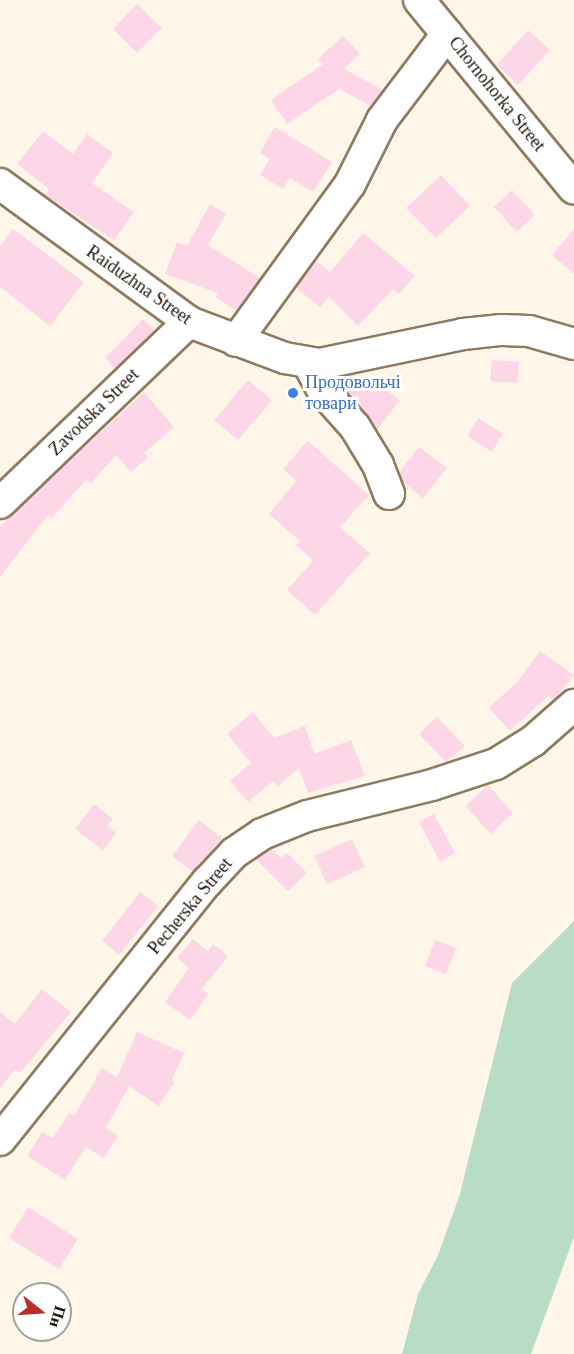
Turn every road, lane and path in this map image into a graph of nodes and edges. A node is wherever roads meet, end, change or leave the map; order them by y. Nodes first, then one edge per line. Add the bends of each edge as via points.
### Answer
1 (419, 0) edge
2 (447, 34) junction
3 (0, 184) edge
4 (574, 189) edge
5 (189, 322) junction
6 (236, 341) junction
7 (574, 344) edge
8 (309, 363) junction
9 (389, 495) dead end
10 (0, 503) edge
11 (574, 705) edge
12 (0, 1140) edge

1 - 2 street, Chornohorka Street
2 - 4 street, Chornohorka Street
2 - 6 street via 382,120 350,184
3 - 5 street, Raiduzhna Street
5 - 6 street, Raiduzhna Street
5 - 10 street, Zavodska Street
6 - 8 street, Raiduzhna Street
7 - 8 street, Raiduzhna Street via 529,331 502,330 463,334 330,363
8 - 9 street via 323,391 355,427 378,465
11 - 12 street, Pecherska Street via 533,741 496,764 432,785 307,816 262,834 234,853

